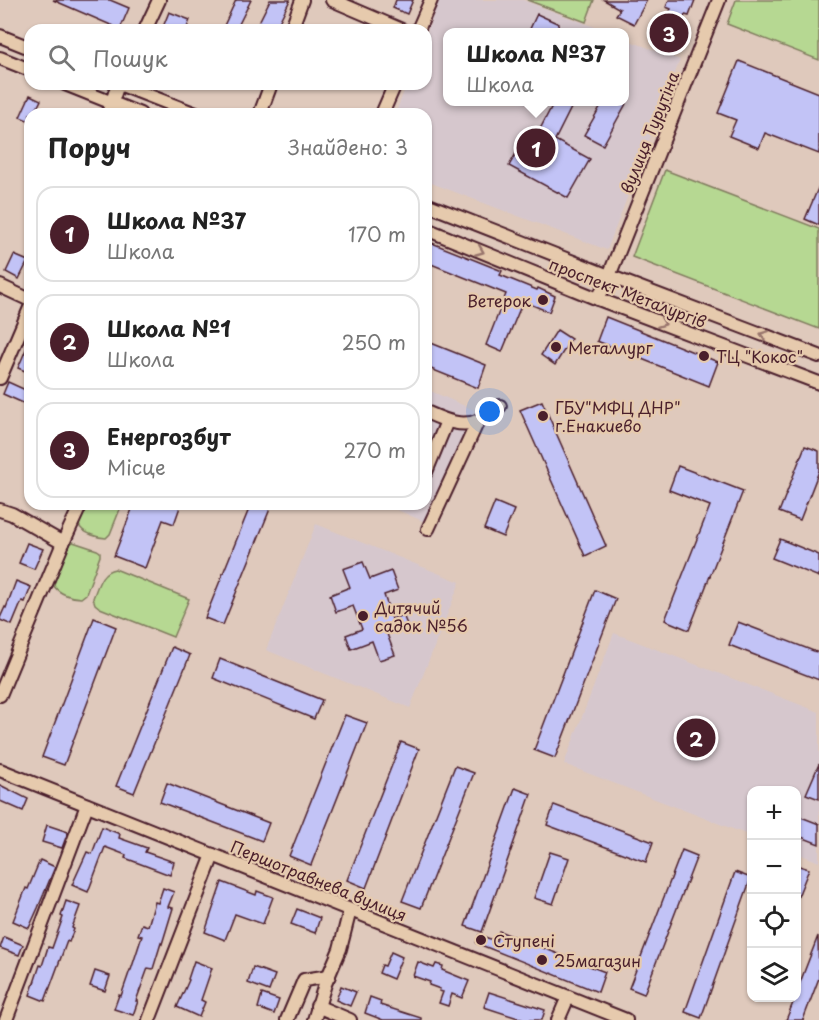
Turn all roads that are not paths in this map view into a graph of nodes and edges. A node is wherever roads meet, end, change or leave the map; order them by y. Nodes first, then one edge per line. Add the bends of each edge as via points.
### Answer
1 (159, 0) edge
2 (303, 0) edge
3 (332, 0) edge
4 (431, 0) edge
5 (719, 0) edge
6 (148, 24) edge
7 (293, 24) edge
8 (388, 24) edge
9 (421, 24) edge
10 (0, 36) edge
11 (24, 46) edge
12 (0, 58) edge
13 (24, 68) edge
14 (76, 90) edge
15 (117, 90) edge
16 (134, 90) edge
17 (269, 90) edge
18 (392, 90) edge
19 (110, 108) edge
20 (181, 108) edge
21 (262, 108) edge
22 (385, 108) edge
23 (432, 206) edge
24 (432, 232) edge
25 (609, 276) junction
26 (0, 286) edge
27 (24, 297) edge
28 (598, 299) junction
29 (24, 322) edge
30 (819, 356) edge
31 (0, 378) edge
32 (819, 383) edge
33 (500, 406) dead end
34 (432, 415) edge
35 (478, 421) junction
36 (447, 422) junction
37 (432, 458) edge
38 (0, 510) edge
39 (78, 510) edge
40 (428, 529) dead end
41 (63, 543) junction
42 (0, 695) edge
43 (0, 770) edge
44 (87, 805) junction
45 (213, 855) junction
46 (350, 910) junction
47 (329, 976) junction
48 (568, 997) junction
49 (318, 1006) junction
50 (6, 1020) edge
51 (149, 1020) edge
52 (287, 1020) edge
53 (314, 1020) edge
54 (350, 1020) edge
55 (558, 1020) edge
56 (626, 1020) edge

1 - 6 street
2 - 7 street
3 - 8 street
4 - 9 street
5 - 25 street, вулиця Турутіна
10 - 11 street
12 - 13 street
14 - 19 street
15 - 19 street
16 - 20 street
17 - 21 street
18 - 22 street
23 - 25 street, проспект Металургів
24 -> 28 street, проспект Металургів
25 - 28 street, вулиця Турутіна
30 -> 25 street, проспект Металургів
26 - 27 street
28 -> 32 street, проспект Металургів
29 - 31 street
33 - 35 street
34 - 36 street
35 - 36 street
35 - 40 street
36 - 37 street
38 - 41 street
39 - 41 street
41 - 42 street
43 - 44 street, Першотравнева вулиця
44 - 45 street, Першотравнева вулиця
44 - 50 street
45 - 46 street, Першотравнева вулиця
45 - 51 street
46 - 47 street
46 - 48 street, Першотравнева вулиця
47 - 49 street
47 - 52 street via 304,980
48 - 55 street
48 - 56 street, Першотравнева вулиця
49 - 53 street
49 - 54 street

